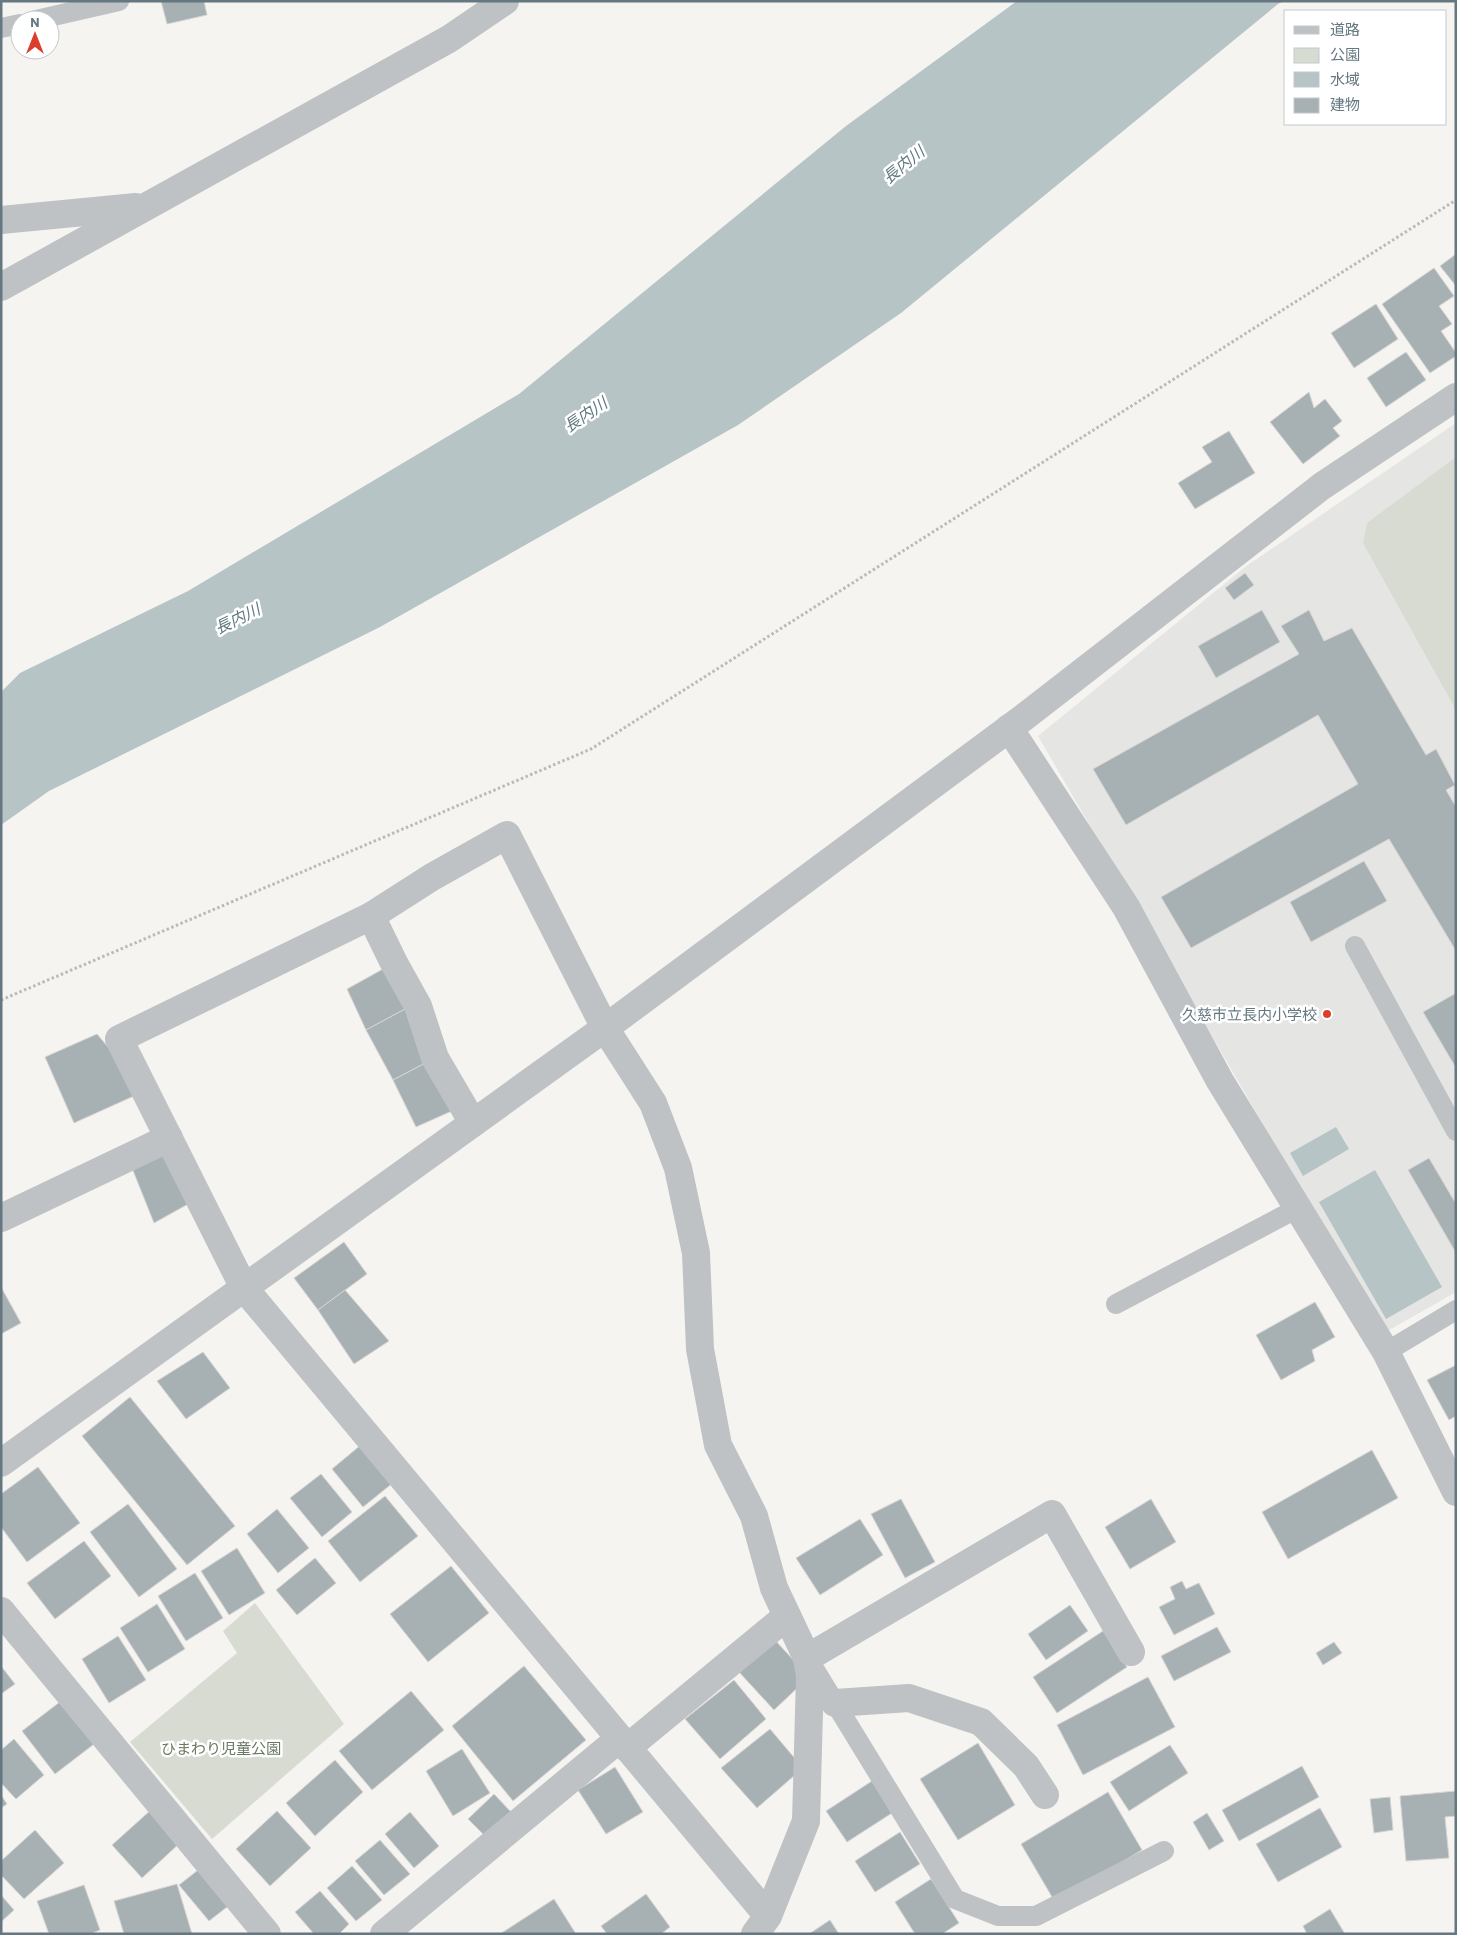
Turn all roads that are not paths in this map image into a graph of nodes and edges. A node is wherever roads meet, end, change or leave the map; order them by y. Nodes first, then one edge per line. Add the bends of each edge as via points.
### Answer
1 (119, 1) edge
2 (505, 1) edge
3 (60, 15) edge
4 (148, 206) junction
5 (1, 220) edge
6 (1, 287) edge
7 (1456, 398) edge
8 (1009, 728) junction
9 (371, 916) junction
10 (1355, 946) dead end
11 (605, 1028) junction
12 (473, 1123) junction
13 (1456, 1131) edge
14 (169, 1138) junction
15 (1298, 1208) junction
16 (1, 1218) edge
17 (244, 1288) junction
18 (1116, 1304) dead end
19 (1456, 1310) edge
20 (1386, 1352) junction
21 (1, 1463) edge
22 (1456, 1492) edge
23 (1, 1611) edge
24 (788, 1616) junction
25 (1131, 1652) dead end
26 (807, 1658) junction
27 (835, 1703) junction
28 (623, 1744) junction
29 (1045, 1795) dead end
30 (1164, 1851) dead end
31 (761, 1925) edge
32 (267, 1934) edge
33 (384, 1934) edge

1 - 3 lane
2 - 4 street via 449,39
4 - 5 street
4 - 6 street
7 - 8 street via 1322,486
8 - 11 street
8 - 15 street via 1126,906 1220,1081
9 - 11 street via 507,835
9 - 12 street via 418,1006 435,1058
9 - 14 street via 119,1039
10 - 13 lane
11 - 12 street
11 - 24 street via 653,1103 678,1168 696,1253 700,1349 718,1445 754,1516 774,1588
12 - 17 street
14 - 16 street
14 - 17 street
15 - 18 lane
15 - 20 street
17 - 21 street
17 - 28 street
19 - 20 lane
20 - 22 street
23 - 32 street
24 - 26 street
24 - 28 street
25 - 26 street via 1052,1514
26 - 27 lane
26 - 31 street via 810,1676 806,1821
27 - 29 street via 909,1698 981,1722 1026,1766
27 - 30 lane via 955,1899 998,1916 1036,1916
28 - 31 street
28 - 33 street

